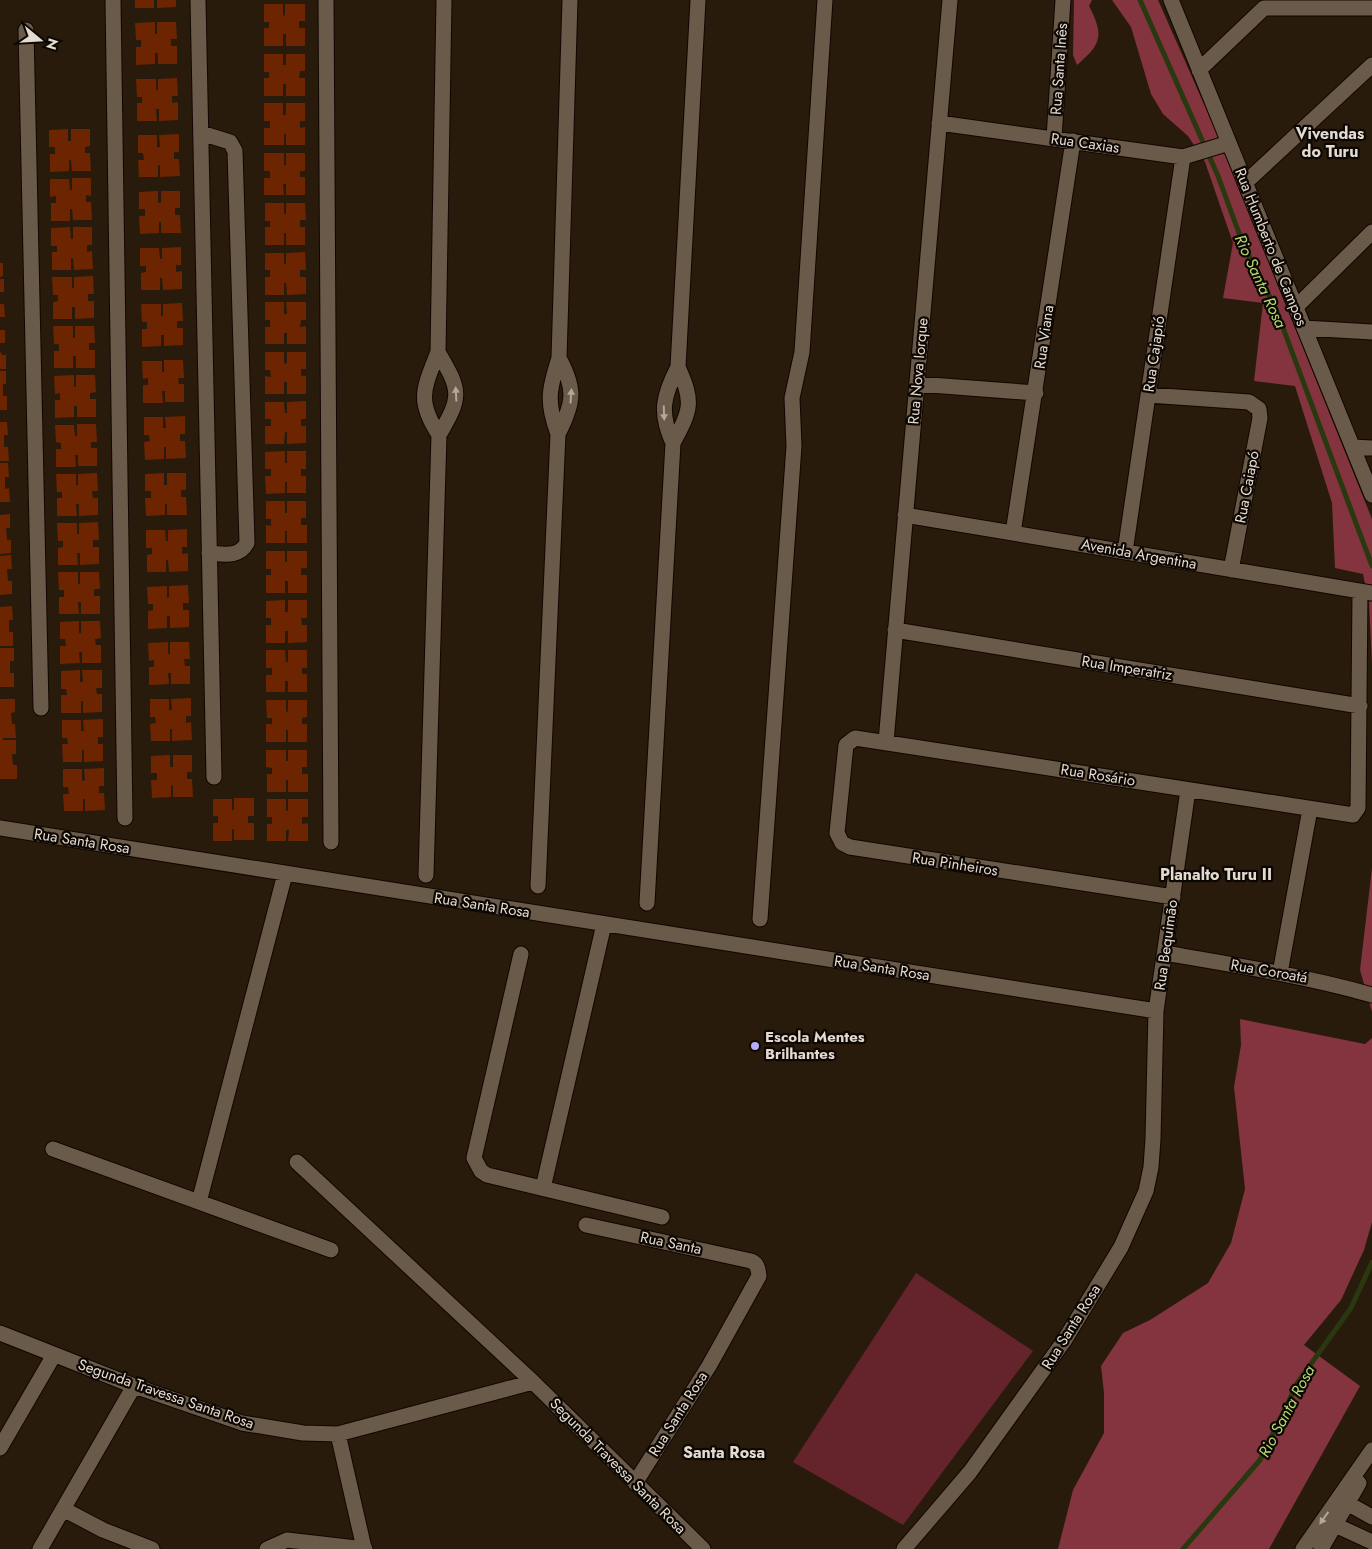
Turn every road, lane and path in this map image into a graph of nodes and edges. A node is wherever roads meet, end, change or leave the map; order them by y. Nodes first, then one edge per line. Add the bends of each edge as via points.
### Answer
1 (113, 0) edge
2 (198, 0) edge
3 (326, 0) edge
4 (444, 0) edge
5 (570, 0) edge
6 (698, 0) edge
7 (825, 0) edge
8 (950, 0) edge
9 (1063, 0) edge
10 (1171, 0) edge
11 (1264, 4) edge
12 (1372, 8) edge
13 (26, 30) dead end
14 (1372, 65) edge
15 (1199, 70) junction
16 (939, 123) junction
17 (201, 133) junction
18 (1054, 138) junction
19 (1073, 141) junction
20 (1225, 145) junction
21 (1187, 156) junction
22 (1245, 183) junction
23 (1372, 232) edge
24 (1296, 307) junction
25 (1304, 328) junction
26 (1372, 332) edge
27 (438, 352) junction
28 (559, 358) junction
29 (678, 367) junction
30 (917, 384) junction
31 (1036, 393) junction
32 (1148, 395) junction
33 (558, 434) junction
34 (439, 435) junction
35 (673, 443) junction
36 (1353, 447) junction
37 (1372, 448) edge
38 (1372, 495) edge
39 (905, 515) junction
40 (1013, 533) junction
41 (1125, 552) junction
42 (209, 554) junction
43 (1231, 570) junction
44 (1366, 592) edge
45 (895, 630) junction
46 (1360, 706) junction
47 (41, 708) dead end
48 (850, 741) joint
49 (886, 742) junction
50 (214, 777) dead end
51 (1188, 790) junction
52 (1310, 809) junction
53 (126, 818) dead end
54 (0, 828) edge
55 (331, 842) dead end
56 (285, 874) junction
57 (426, 874) dead end
58 (538, 886) dead end
59 (1173, 897) junction
60 (647, 902) dead end
61 (760, 919) dead end
62 (604, 924) junction
63 (1165, 953) junction
64 (521, 954) dead end
65 (1280, 972) junction
66 (1372, 995) edge
67 (1156, 1011) junction
68 (54, 1149) dead end
69 (297, 1162) dead end
70 (543, 1188) junction
71 (199, 1202) junction
72 (662, 1217) dead end
73 (586, 1225) dead end
74 (331, 1250) dead end
75 (756, 1263) joint
76 (0, 1334) edge
77 (54, 1355) junction
78 (533, 1382) junction
79 (134, 1386) junction
80 (338, 1434) junction
81 (0, 1448) edge
82 (1372, 1450) edge
83 (1372, 1461) edge
84 (635, 1484) junction
85 (1347, 1504) junction
86 (63, 1509) junction
87 (1372, 1517) edge
88 (1335, 1525) junction
89 (1372, 1542) edge
90 (40, 1549) edge
91 (152, 1549) edge
92 (267, 1549) edge
93 (365, 1549) edge
94 (703, 1549) edge
95 (904, 1549) edge
96 (1303, 1549) edge
97 (1321, 1549) edge

1 - 53 street
2 - 17 street
3 - 55 street
4 - 27 street
5 - 28 street
6 - 29 street
7 - 61 street via 802,352 792,398 794,446
8 - 16 street, Rua Nova Iorque
9 - 18 street, Rua Santa Inês
10 - 15 street, Rua Humberto de Campos
11 - 12 street
11 - 15 street
13 - 47 street
14 - 22 street
15 - 20 street, Rua Humberto de Campos
16 - 18 street, Rua Caxias
16 - 30 street, Rua Nova Iorque
17 - 42 street
17 - 42 street via 230,142 236,152 247,543 236,554
18 - 19 street, Rua Caxias
19 - 21 street, Rua Caxias
19 - 31 street, Rua Viana
20 - 21 street, Rua Caxias
20 - 22 street, Rua Humberto de Campos
21 - 32 street, Rua Cajapió
22 - 24 street, Rua Humberto de Campos
23 - 24 street
24 - 25 street, Rua Humberto de Campos
25 - 26 street
25 - 36 street, Rua Humberto de Campos
27 - 34 street via 423,390 424,406
34 -> 27 street via 456,402 457,390 453,376
28 - 33 street via 548,400
33 -> 28 street via 571,403 572,386
29 -> 35 street via 663,406 663,419
29 - 35 street via 690,398 688,412
30 - 31 street
30 - 39 street, Rua Nova Iorque
31 - 40 street, Rua Viana
32 - 41 street, Rua Cajapió
32 - 43 street, Rua Caiapó via 1255,405 1260,418
33 - 58 street
34 - 57 street
35 - 60 street
36 - 37 street
36 - 38 street, Rua Humberto de Campos
39 - 40 street, Avenida Argentina
39 - 45 street, Rua Nova Iorque
40 - 41 street, Avenida Argentina
41 - 43 street, Avenida Argentina
42 - 50 street
43 - 44 street, Avenida Argentina
44 - 46 street
45 - 46 street, Rua Imperatriz
45 - 49 street, Rua Nova Iorque
46 - 52 street, Rua Rosário via 1358,808 1353,815
48 - 49 street, Rua Rosário via 855,738
48 - 59 street, Rua Pinheiros via 846,746 836,832 842,843 850,847
49 - 51 street, Rua Rosário
51 - 52 street, Rua Rosário
51 - 59 street, Rua Bequimão
52 - 65 street
54 - 56 street, Rua Santa Rosa
56 - 62 street, Rua Santa Rosa
56 - 71 street
59 - 63 street, Rua Bequimão
62 - 67 street, Rua Santa Rosa
62 - 70 street
63 - 65 street, Rua Coroatá
63 - 67 street, Rua Bequimão
64 - 70 street via 474,1158 487,1175
65 - 66 street, Rua Coroatá
67 - 95 street, Rua Santa Rosa via 1151,1167 1136,1217 1064,1341 1025,1397 970,1472
68 - 71 street
69 - 78 street, Segunda Travessa Santa Rosa
70 - 72 street
71 - 74 street
73 - 75 street, Rua Santa
75 - 84 street, Rua Santa Rosa via 758,1276 708,1366
76 - 77 street, Segunda Travessa Santa Rosa
77 - 79 street, Segunda Travessa Santa Rosa
77 - 81 street
78 - 80 street, Segunda Travessa Santa Rosa
78 - 84 street, Segunda Travessa Santa Rosa
79 - 80 street, Segunda Travessa Santa Rosa via 242,1422 303,1433
79 - 86 street
80 - 93 street
82 -> 96 street
83 - 85 street
84 - 94 street, Segunda Travessa Santa Rosa
85 - 87 street
85 - 88 street
86 - 90 street
86 - 91 street via 103,1530
88 - 89 street
88 - 97 street
92 - 93 street via 288,1540

